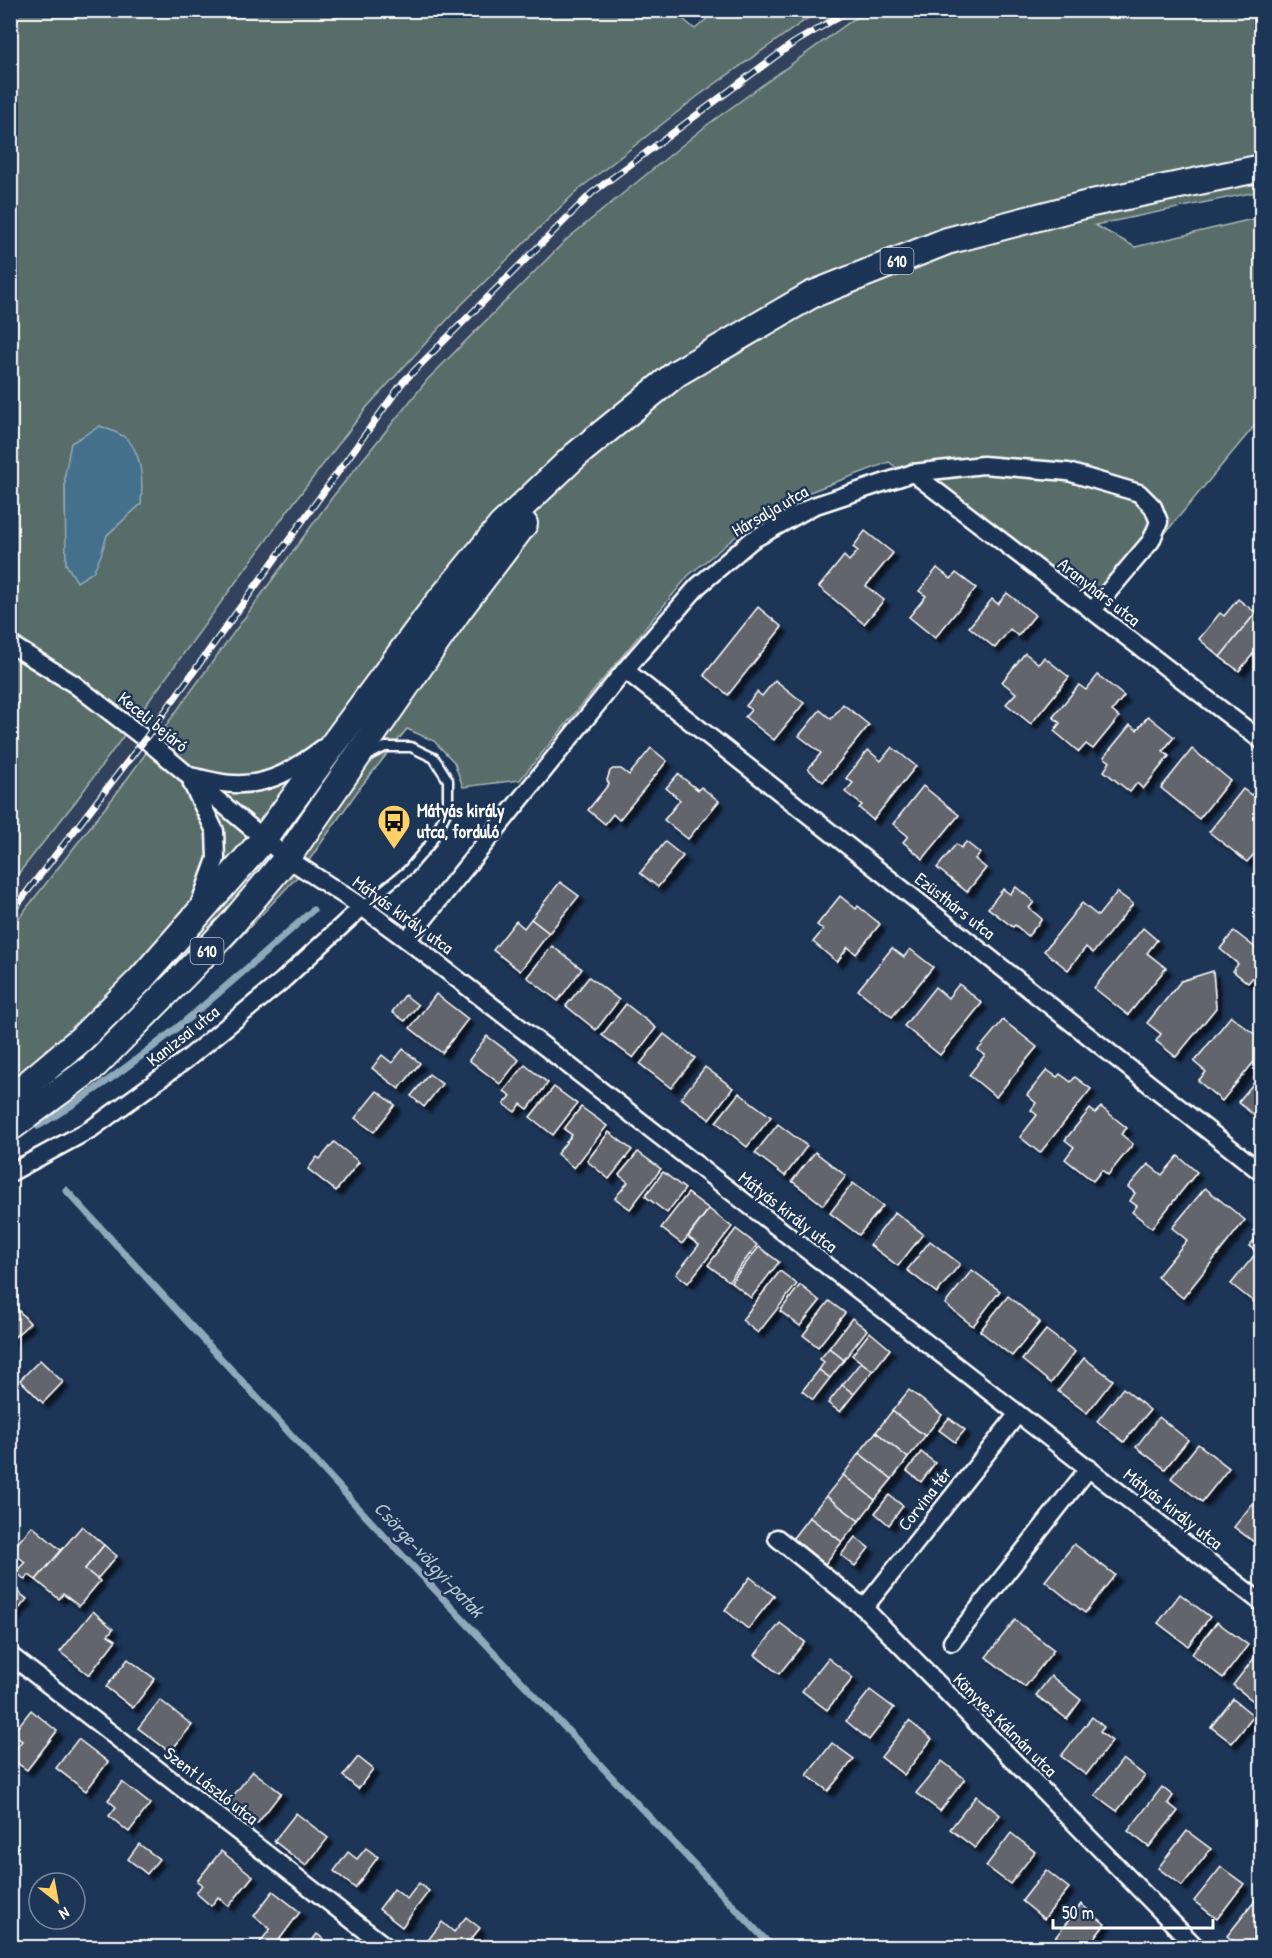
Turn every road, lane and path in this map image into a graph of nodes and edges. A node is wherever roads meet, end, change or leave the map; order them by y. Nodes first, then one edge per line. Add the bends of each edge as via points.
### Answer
1 (1262, 168) edge
2 (576, 455) junction
3 (913, 473) junction
4 (1092, 611) junction
5 (10, 644) edge
6 (625, 670) junction
7 (338, 736) junction
8 (1262, 741) edge
9 (351, 765) junction
10 (188, 775) junction
11 (263, 840) junction
12 (287, 858) junction
13 (362, 907) junction
14 (192, 921) junction
15 (407, 940) junction
16 (10, 1099) edge
17 (10, 1128) edge
18 (10, 1173) edge
19 (1262, 1173) edge
20 (1017, 1415) junction
21 (1089, 1468) junction
22 (777, 1538) dead end
23 (1262, 1603) edge
24 (864, 1608) junction
25 (952, 1642) dead end
26 (10, 1655) edge
27 (388, 1947) edge
28 (1197, 1947) edge

1 - 2 main road, 610 via 1092,203 947,241 811,295 677,373
2 - 7 main road, 610 via 501,526
2 - 9 main road, 610 via 458,611
3 - 4 street, Aranyhárs utca
3 - 4 street, Hársalja utca via 983,465 1068,472 1139,493 1153,507 1159,522 1151,541
3 - 6 street, Hársalja utca via 813,506 752,540 698,586
4 - 8 street, Aranyhárs utca
5 - 10 street, Keceli bejáró via 74,684
6 - 15 street, Hársalja utca
6 - 19 street, Ezüsthárs utca
7 - 10 street via 294,770 261,782 234,784
7 - 11 main road, 610
9 - 12 main road, 610
9 - 13 lane via 385,747 411,747 434,758 448,780 448,809 430,844 408,870
10 - 11 street, Keceli bejáró
10 - 14 street via 215,831 216,859
11 - 12 street, Keceli bejáró
11 - 14 main road, 610
12 - 13 street, Mátyás király utca
12 - 17 main road, 610 via 232,924 122,1039 93,1067
13 - 15 street, Mátyás király utca
13 - 18 street, Kanizsai utca via 282,981 187,1059 91,1129
14 - 16 main road, 610 via 81,1039
15 - 20 street, Mátyás király utca
20 - 21 street, Mátyás király utca
20 - 24 street, Corvina tér
21 - 23 street, Mátyás király utca
21 - 25 street
22 - 24 street, Könyves Kálmán utca
24 - 28 street, Könyves Kálmán utca
26 - 27 street, Szent László utca

